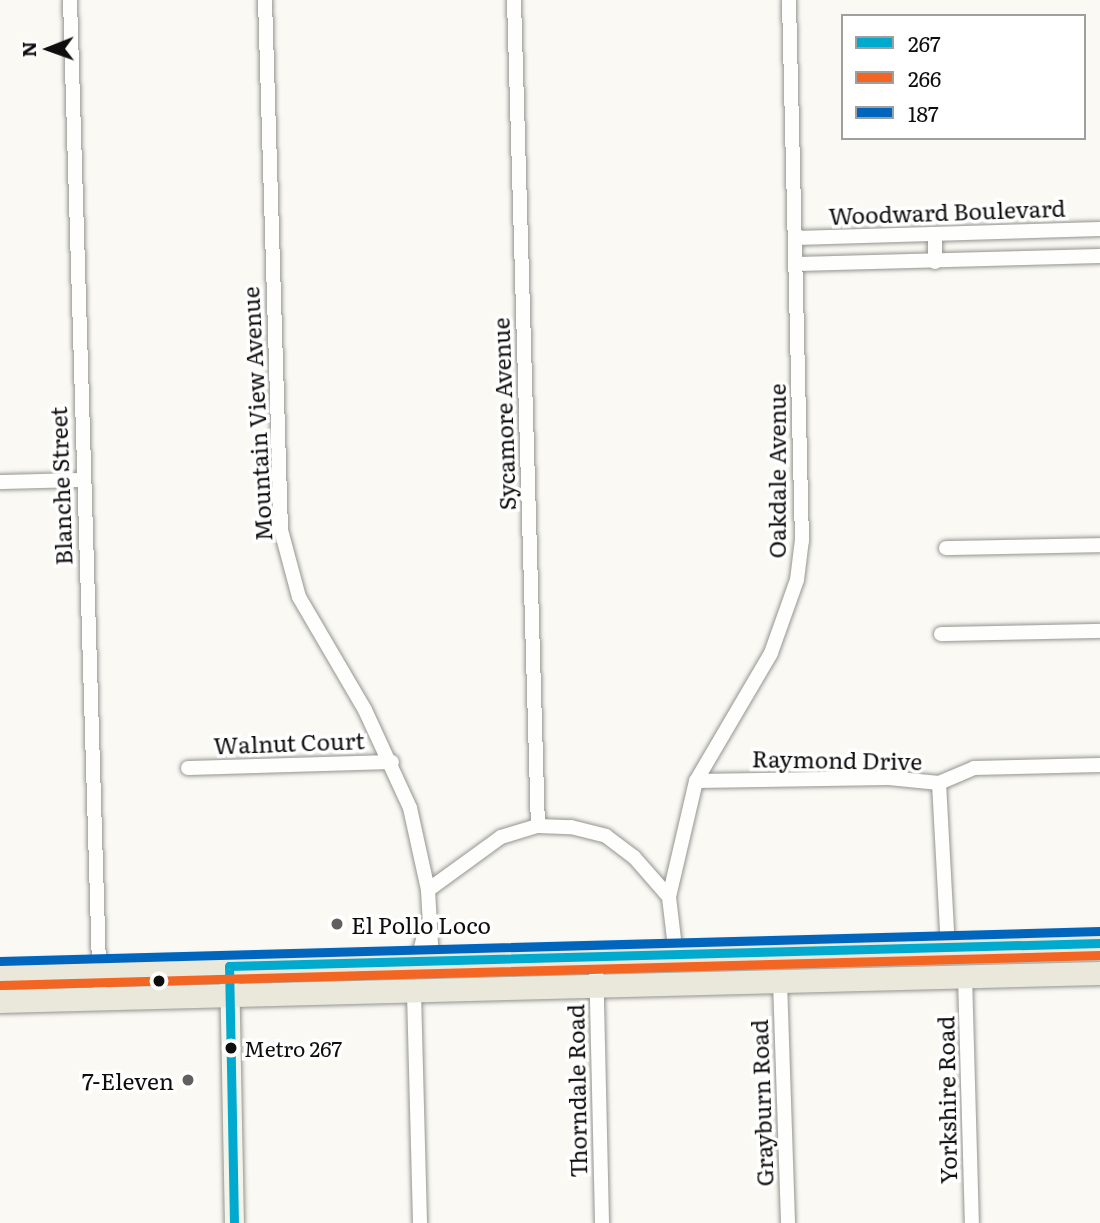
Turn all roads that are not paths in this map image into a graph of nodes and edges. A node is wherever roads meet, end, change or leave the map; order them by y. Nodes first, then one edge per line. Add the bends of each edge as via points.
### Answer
1 (70, 0) edge
2 (265, 0) edge
3 (514, 0) edge
4 (789, 0) edge
5 (1100, 229) edge
6 (935, 234) junction
7 (796, 238) junction
8 (1100, 256) edge
9 (935, 262) junction
10 (797, 264) junction
11 (82, 480) junction
12 (0, 482) edge
13 (1100, 545) edge
14 (946, 548) dead end
15 (1100, 631) edge
16 (941, 634) dead end
17 (391, 762) junction
18 (1100, 765) edge
19 (188, 768) dead end
20 (696, 781) junction
21 (939, 783) junction
22 (538, 826) junction
23 (428, 890) junction
24 (669, 897) junction
25 (1100, 943) edge
26 (948, 947) junction
27 (676, 956) junction
28 (596, 957) junction
29 (561, 958) junction
30 (424, 962) junction
31 (229, 966) junction
32 (99, 970) junction
33 (0, 973) edge
34 (1100, 973) edge
35 (965, 976) junction
36 (780, 981) junction
37 (596, 986) junction
38 (356, 993) junction
39 (414, 993) junction
40 (229, 996) junction
41 (100, 999) junction
42 (0, 1001) edge
43 (234, 1223) edge
44 (420, 1223) edge
45 (602, 1223) edge
46 (788, 1223) edge
47 (972, 1223) edge

1 - 11 street, Blanche Street
2 - 17 street, Mountain View Avenue via 281,530 304,609
3 - 22 street, Sycamore Avenue
4 - 7 street, Oakdale Avenue
5 - 6 street, Woodward Boulevard
6 - 7 street, Woodward Boulevard
6 - 9 street
7 - 10 street, Oakdale Avenue
8 - 9 street
9 - 10 street
10 - 20 street, Oakdale Avenue via 802,500 797,580 771,653
11 - 12 street
11 - 32 street, Blanche Street
13 - 14 street
15 - 16 street
17 - 19 street, Walnut Court
17 - 23 street, Mountain View Avenue via 410,808
18 - 21 street, Raymond Drive via 974,768
20 - 21 street, Raymond Drive via 889,778
20 - 24 street, Oakdale Avenue
21 - 26 street
22 - 23 street via 501,837
22 - 24 street via 571,827 606,836 634,857
23 - 30 street, Mountain View Avenue via 430,920
24 - 27 street, Oakdale Avenue
25 - 26 main road
26 - 27 main road
27 - 28 main road
28 - 29 main road
28 - 37 street, Thorndale Road
29 - 30 main road
29 - 39 main road via 539,969 434,973
30 - 31 main road
30 - 38 main road via 412,976 375,978
31 - 32 main road
31 - 40 main road
32 - 33 main road
32 - 41 street, Blanche Street
34 - 35 main road
35 - 36 main road
35 - 47 street, Yorkshire Road
36 - 37 main road
36 - 46 street, Grayburn Road
37 - 39 main road
37 - 45 street, Thorndale Road
38 - 39 main road
38 - 40 main road
39 - 44 street
40 - 41 main road
40 - 43 main road
41 - 42 main road

